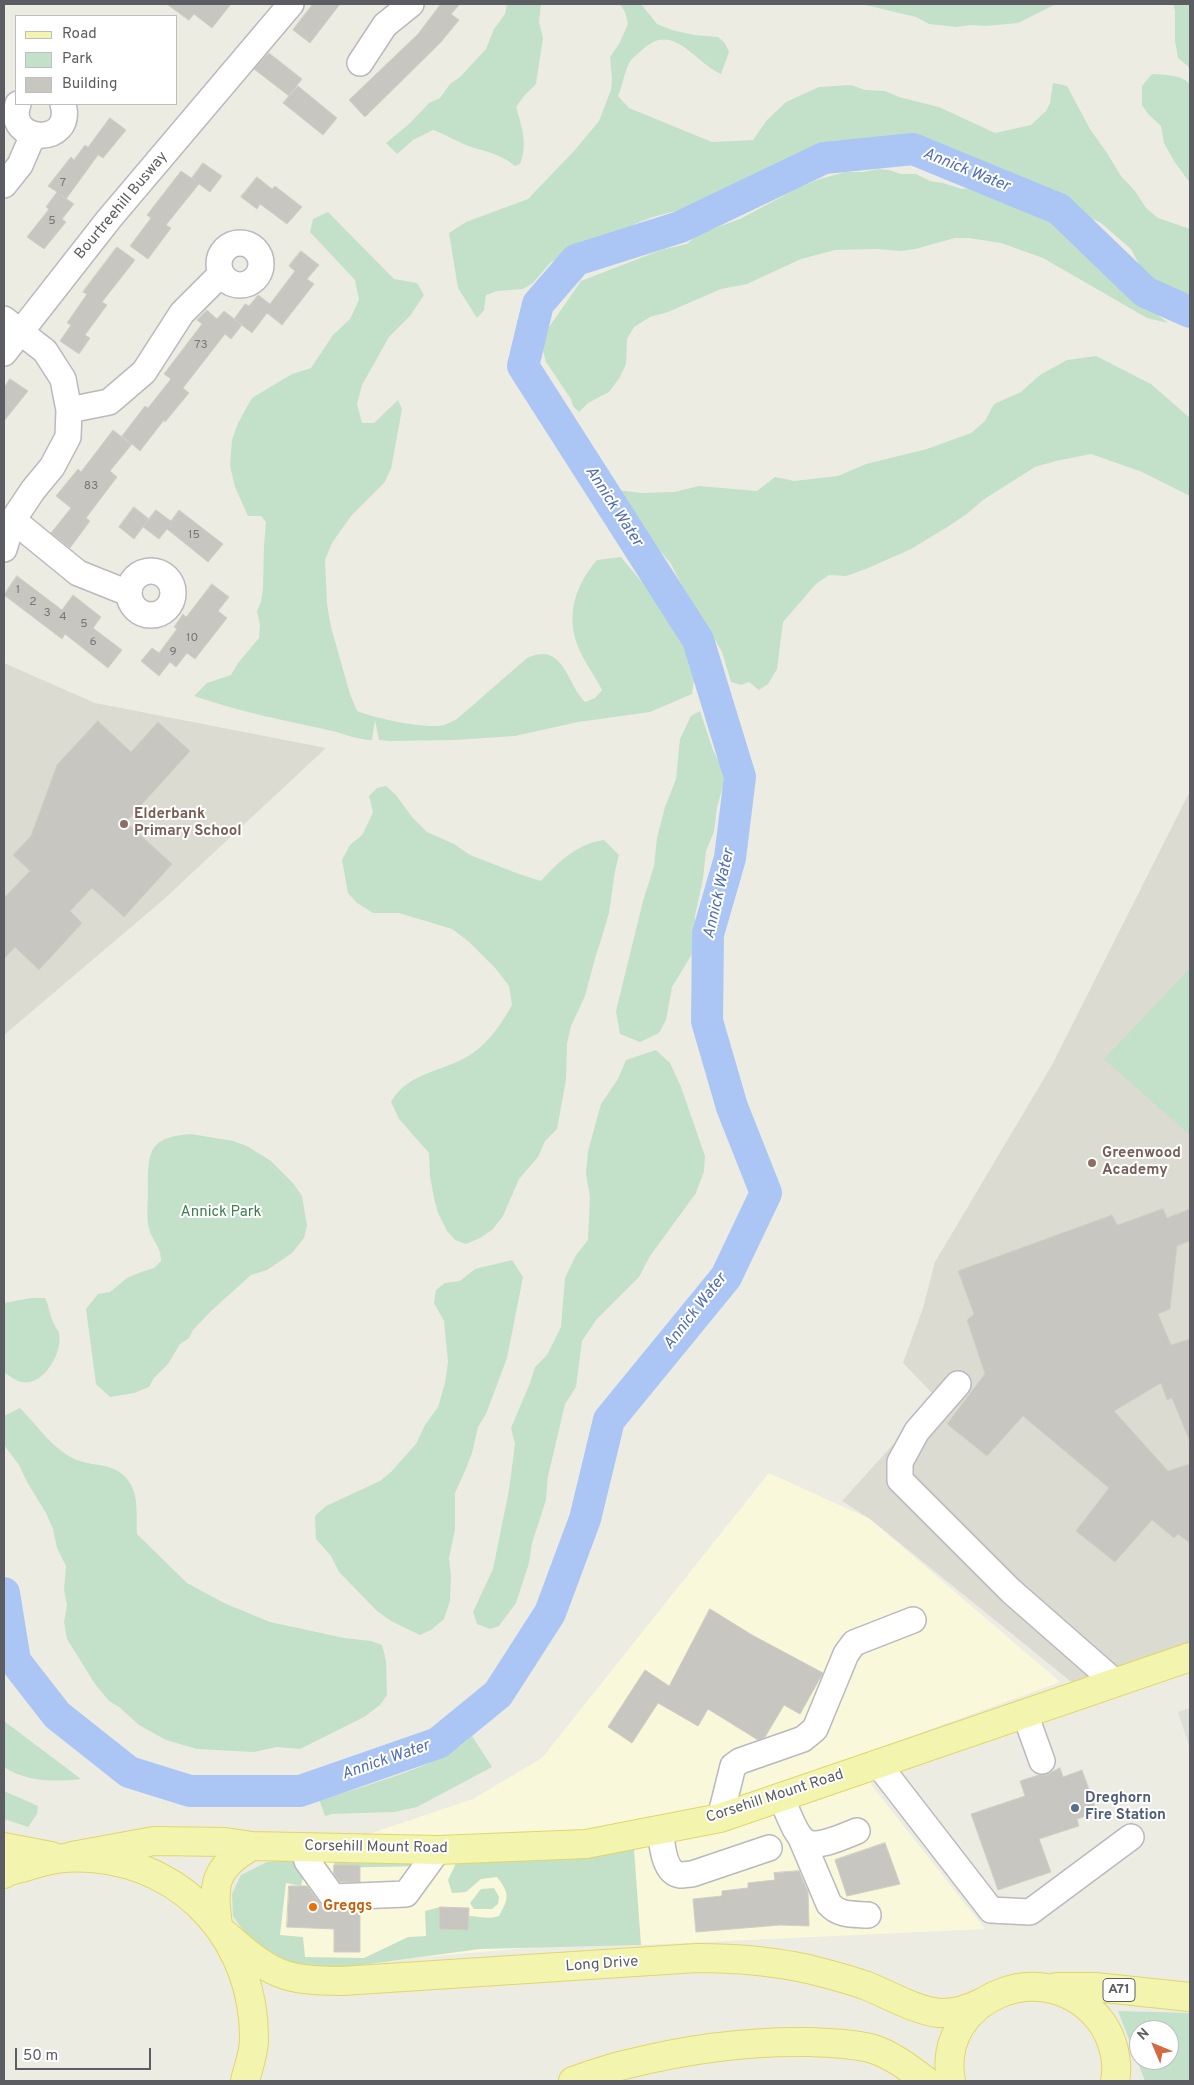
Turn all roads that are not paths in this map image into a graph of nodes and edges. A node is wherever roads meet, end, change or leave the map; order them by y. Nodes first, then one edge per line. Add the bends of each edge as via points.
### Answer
1 (291, 4) edge
2 (411, 4) edge
3 (360, 63) dead end
4 (18, 105) edge
5 (62, 105) edge
6 (33, 135) junction
7 (4, 185) edge
8 (221, 274) dead end
9 (12, 325) edge
10 (4, 353) edge
11 (69, 410) junction
12 (13, 520) junction
13 (4, 549) edge
14 (128, 592) dead end
15 (958, 1384) dead end
16 (913, 1620) dead end
17 (1190, 1657) edge
18 (1116, 1683) junction
19 (1025, 1714) junction
20 (1042, 1761) dead end
21 (878, 1764) junction
22 (781, 1797) junction
23 (720, 1818) junction
24 (660, 1829) junction
25 (857, 1831) dead end
26 (1131, 1837) dead end
27 (801, 1838) junction
28 (252, 1846) junction
29 (4, 1847) edge
30 (304, 1847) junction
31 (769, 1848) dead end
32 (438, 1850) junction
33 (65, 1857) junction
34 (4, 1874) edge
35 (868, 1915) dead end
36 (222, 1930) junction
37 (1048, 1987) junction
38 (1190, 1997) edge
39 (983, 2002) junction
40 (1115, 2068) edge
41 (246, 2081) edge
42 (573, 2081) edge
43 (926, 2081) edge
44 (951, 2081) edge
45 (1127, 2081) edge

1 - 9 street, Bourtreehill Busway via 109,219
2 - 3 street via 385,25
4 - 6 street via 16,116 20,125
5 - 6 street via 64,117 60,125 46,135
6 - 7 street via 20,165
8 - 11 street via 182,313 144,372 109,402
9 - 10 street, Bourtreehill Busway
9 - 11 street via 45,351 63,379
11 - 12 street via 68,437 52,467
12 - 13 street
12 - 14 street via 78,573
15 - 18 street via 917,1431 900,1462 900,1480 1012,1591
16 - 23 street via 854,1643 846,1654 815,1729 803,1739 733,1766
17 - 18 main road, Corsehill Mount Road
18 - 19 main road, Corsehill Mount Road
19 - 20 street
19 - 21 main road, Corsehill Mount Road
21 - 22 main road, Corsehill Mount Road
21 - 26 street via 991,1910 1030,1912
22 - 23 main road, Corsehill Mount Road
22 - 27 street
23 - 24 main road, Corsehill Mount Road
24 - 31 street via 667,1863 679,1875 692,1874
24 - 32 main road, Corsehill Mount Road via 586,1844
25 - 27 street via 827,1844 817,1845
27 - 35 street via 836,1911
28 - 30 main road, Corsehill Mount Road
28 - 33 main road, Corsehill Mount Road via 225,1842 154,1841
28 - 36 main road via 226,1865 217,1881 214,1898
29 - 33 main road
30 - 32 main road, Corsehill Mount Road
30 - 32 street via 307,1861 333,1897 406,1894
33 - 34 main road
33 - 36 main road via 114,1860 153,1873 189,1895
36 - 39 main road, Long Drive via 266,1967 284,1976 308,1981 727,1958 806,1969 940,2013 968,2010
36 - 41 main road via 248,1985 254,2042
37 - 38 main road, A71 via 1095,1987
37 - 39 main road via 1025,1986 1003,1991
37 - 40 main road via 1072,1995 1092,2010 1107,2031
39 - 44 main road via 968,2016 957,2034 951,2054
40 - 45 main road
42 - 43 main road via 628,2064 683,2053 759,2043 844,2043 886,2054

